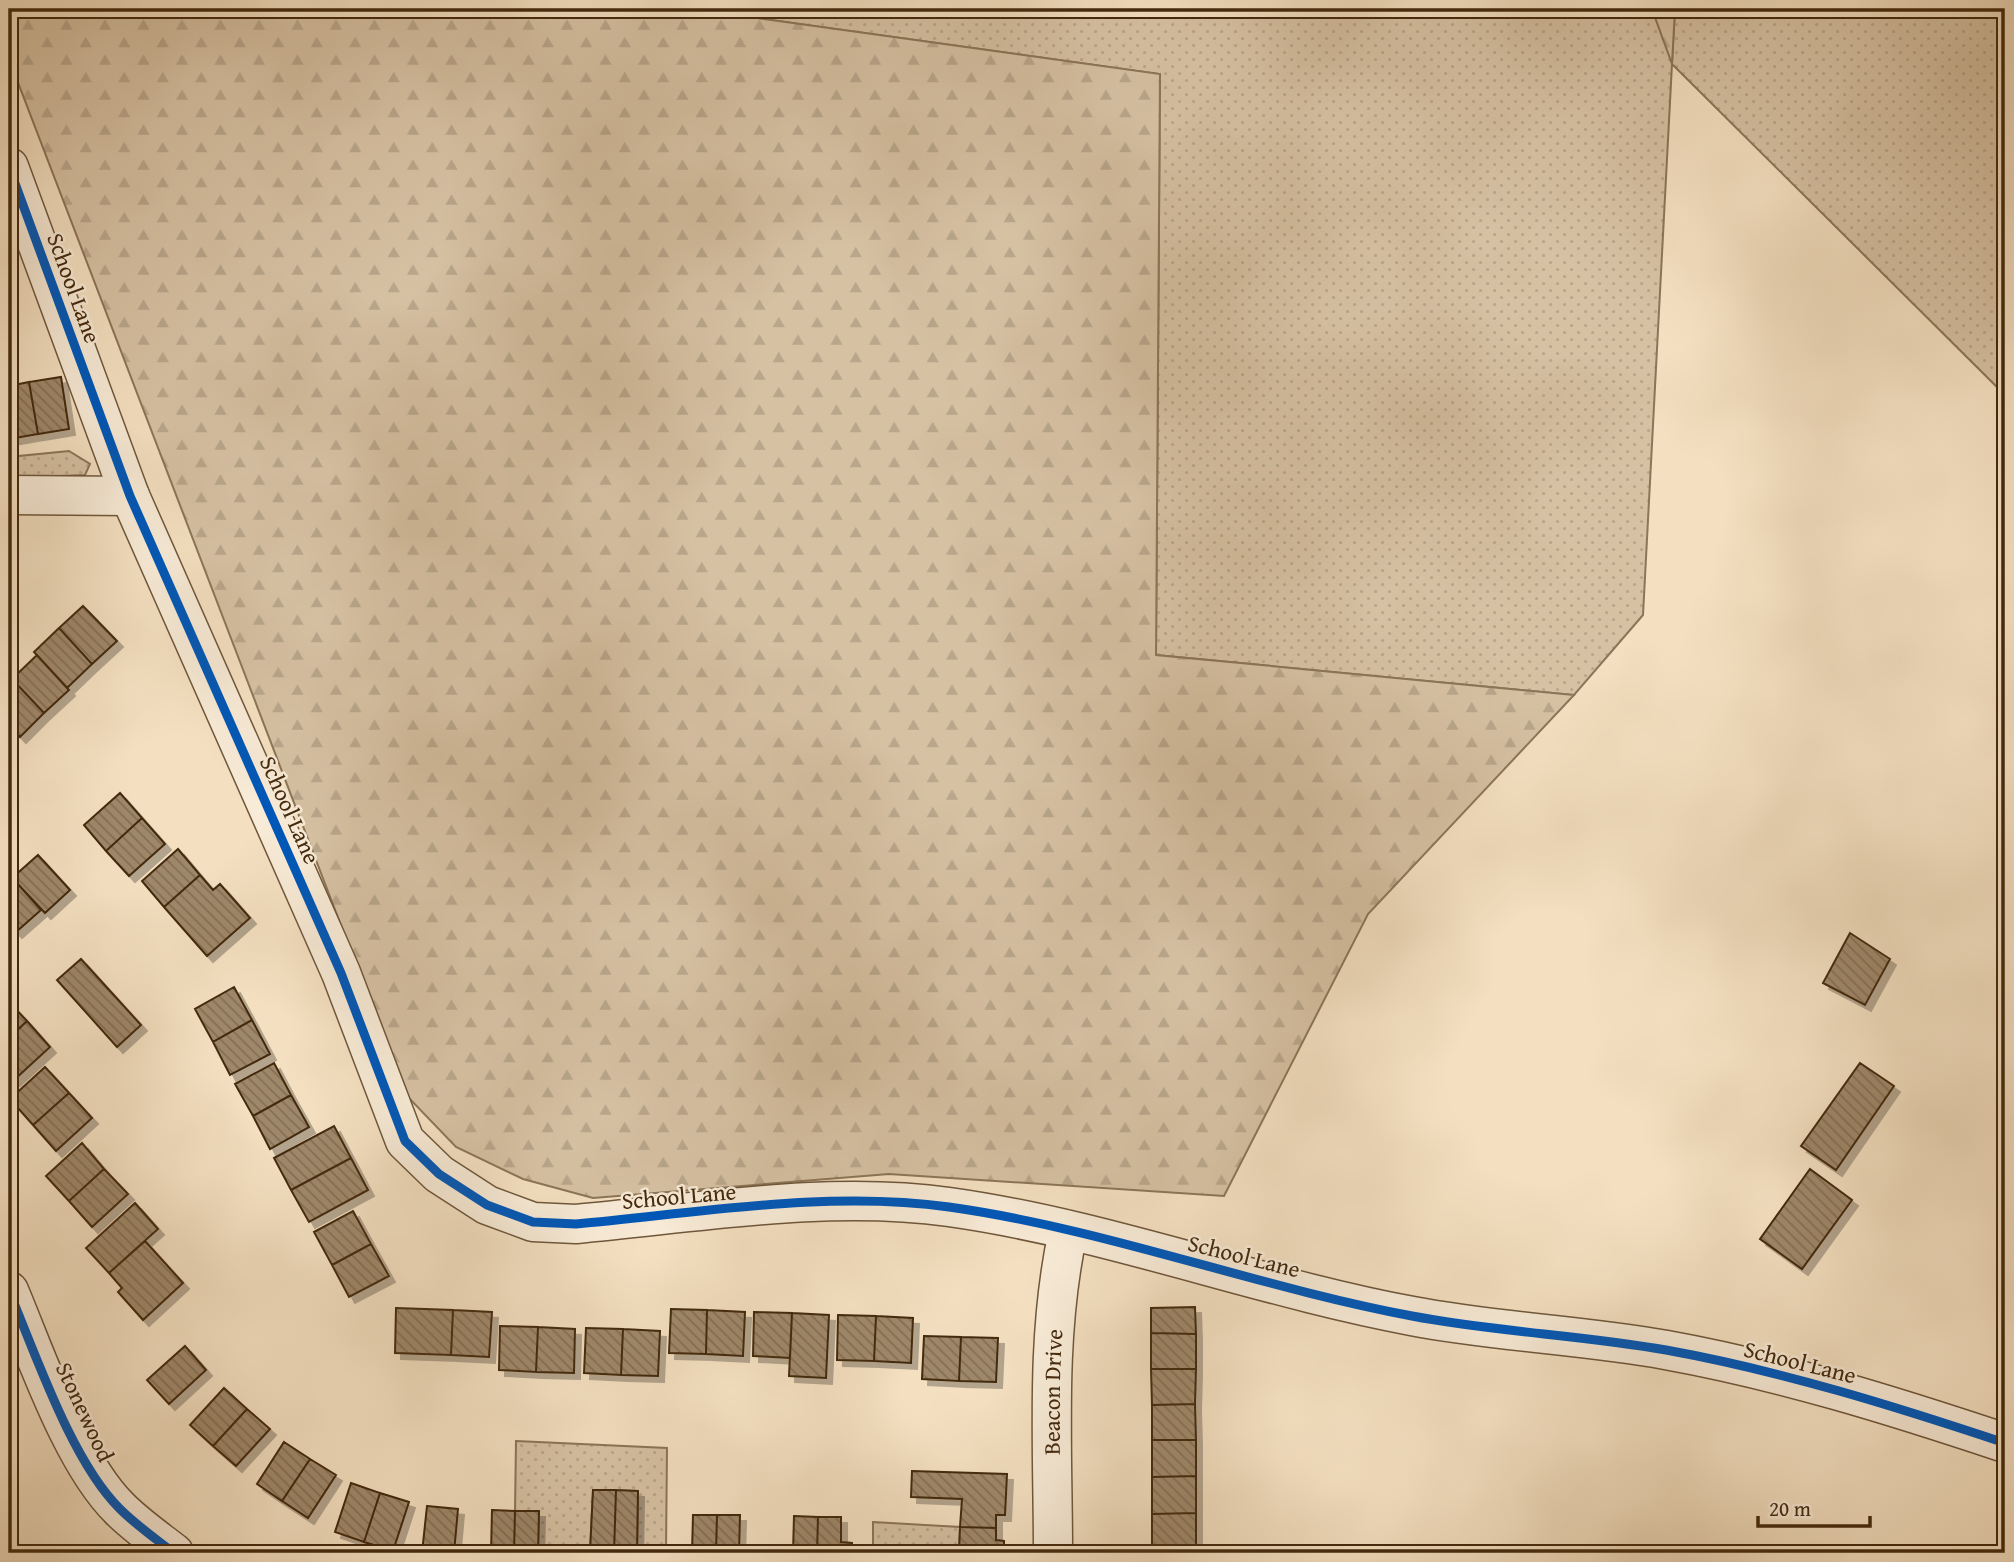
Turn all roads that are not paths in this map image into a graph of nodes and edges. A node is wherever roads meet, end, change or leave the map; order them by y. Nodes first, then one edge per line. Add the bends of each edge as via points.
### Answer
1 (9, 167) edge
2 (9, 495) edge
3 (130, 496) junction
4 (1068, 1231) junction
5 (10, 1298) edge
6 (2005, 1443) edge
7 (174, 1553) edge
8 (1053, 1553) edge

1 - 3 street, School Lane
2 - 3 street
3 - 4 street, School Lane via 341,973 405,1141 439,1174 487,1205 533,1223 576,1224 846,1200 948,1207
4 - 6 street, School Lane via 1411,1316 1645,1346 1721,1362 1847,1393
4 - 8 street, Beacon Drive via 1053,1323
5 - 7 street, Stonewood via 93,1477 120,1509

